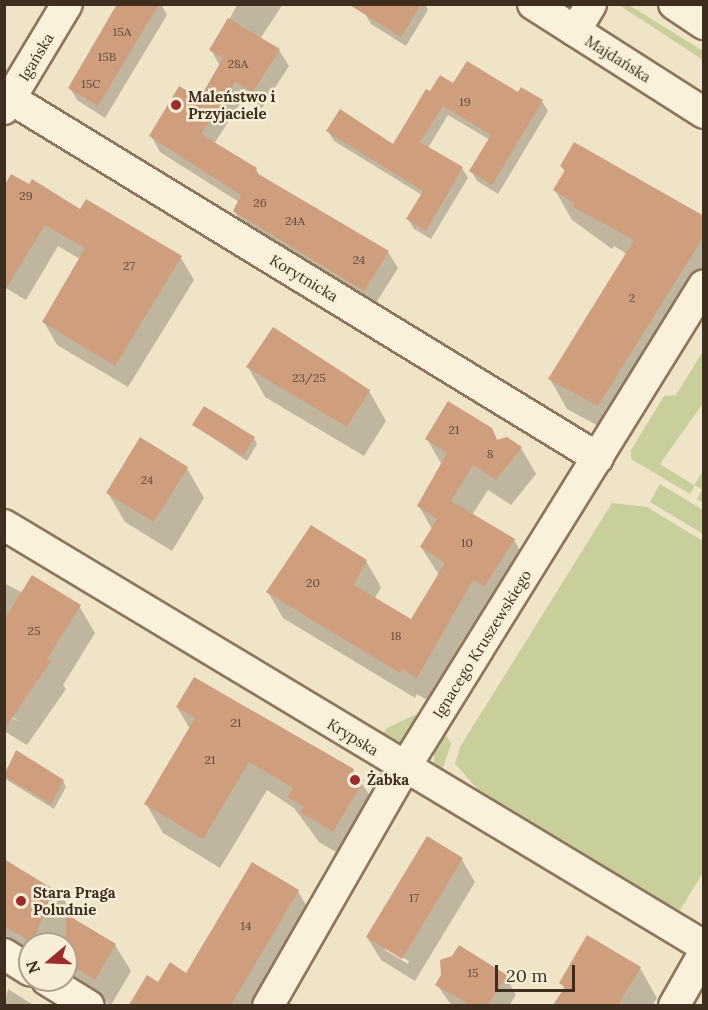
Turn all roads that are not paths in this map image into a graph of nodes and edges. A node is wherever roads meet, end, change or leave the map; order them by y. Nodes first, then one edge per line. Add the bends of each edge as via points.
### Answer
1 (67, 4) edge
2 (532, 4) edge
3 (591, 4) edge
4 (674, 4) edge
5 (704, 24) edge
6 (575, 31) junction
7 (8, 104) edge
8 (704, 113) edge
9 (704, 285) edge
10 (598, 458) junction
11 (4, 525) edge
12 (404, 769) junction
13 (704, 946) edge
14 (704, 953) edge
15 (4, 954) edge
16 (18, 963) edge
17 (66, 992) edge
18 (88, 1005) edge
19 (268, 1005) edge
20 (674, 1005) edge

1 - 7 street, Igańska
2 - 6 street, Majdańska
3 - 6 street
4 - 5 street
6 - 8 street, Majdańska
7 - 10 street, Korytnicka
9 - 10 street, Ignacego Kruszewskiego
10 - 12 street, Ignacego Kruszewskiego
11 - 12 street, Krypska
12 - 13 street, Krypska
12 - 19 street, Ignacego Kruszewskiego
14 - 20 street
15 - 16 street
17 - 18 street

